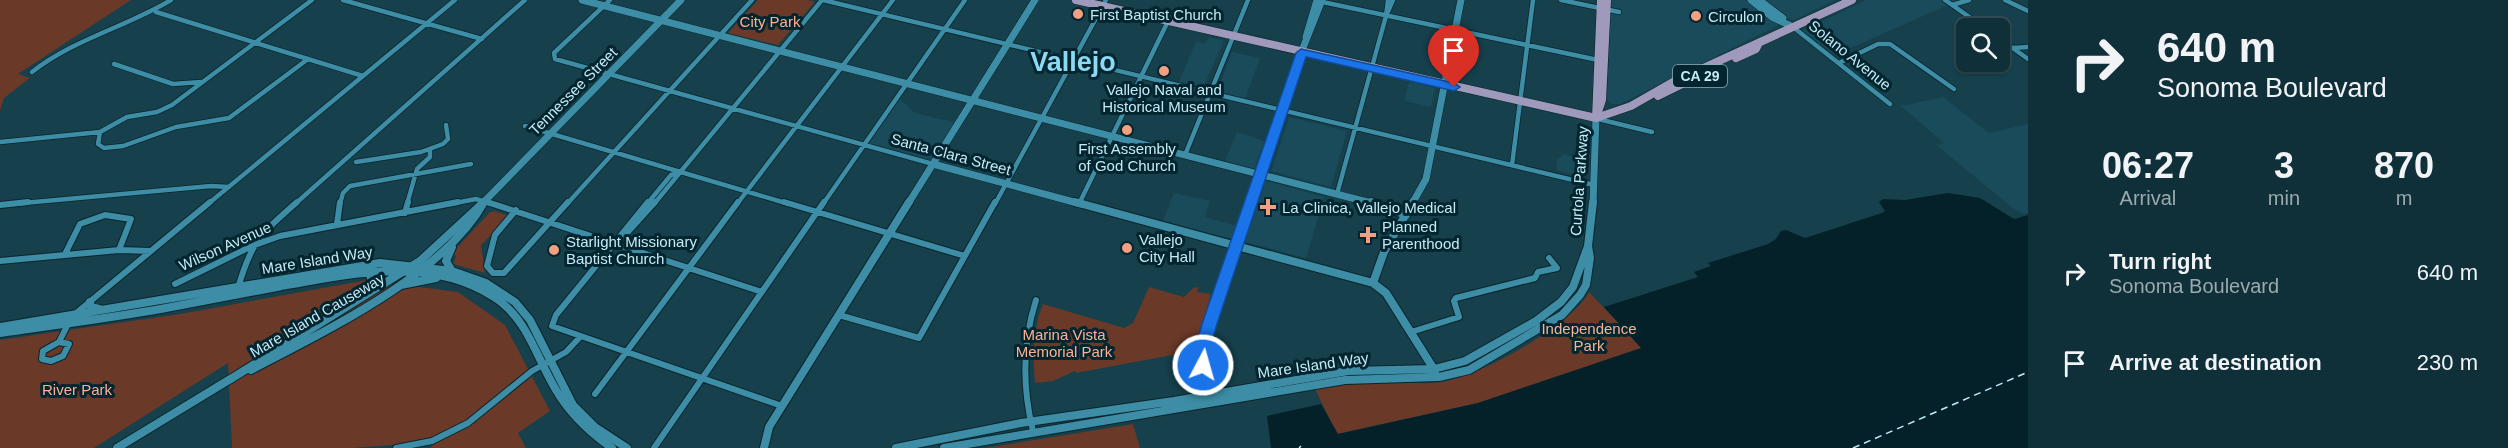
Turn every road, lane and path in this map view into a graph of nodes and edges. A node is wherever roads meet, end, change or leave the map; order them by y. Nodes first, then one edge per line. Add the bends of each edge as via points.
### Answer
1 (171, 0) edge
2 (312, 0) edge
3 (343, 0) edge
4 (454, 0) edge
5 (525, 0) edge
6 (582, 0) edge
7 (610, 0) edge
8 (681, 0) edge
9 (752, 0) edge
10 (822, 0) edge
11 (893, 0) edge
12 (965, 0) edge
13 (1035, 0) edge
14 (1076, 0) edge
15 (1248, 0) edge
16 (1318, 0) edge
17 (1388, 0) edge
18 (1393, 0) edge
19 (1461, 0) edge
20 (1533, 0) edge
21 (1561, 0) edge
22 (1607, 0) edge
23 (1751, 0) edge
24 (1759, 0) edge
25 (1852, 0) edge
26 (1945, 0) edge
27 (1969, 0) edge
28 (2005, 0) edge
29 (1104, 3) edge
30 (1953, 5) junction
31 (604, 6) junction
32 (1603, 6) edge
33 (2028, 11) edge
34 (156, 12) junction
35 (1619, 12) dead end
36 (1172, 13) dead end
37 (882, 14) junction
38 (1386, 15) junction
39 (1971, 18) edge
40 (660, 21) junction
41 (1168, 21) junction
42 (425, 24) junction
43 (1793, 27) junction
44 (945, 28) junction
45 (1455, 30) junction
46 (718, 36) junction
47 (1233, 37) junction
48 (482, 39) junction
49 (254, 44) junction
50 (1008, 44) junction
51 (1526, 45) junction
52 (2010, 46) edge
53 (2028, 47) edge
54 (2013, 48) junction
55 (778, 51) junction
56 (1301, 53) junction
57 (308, 59) junction
58 (2028, 59) edge
59 (1073, 60) junction
60 (1598, 60) junction
61 (1839, 63) junction
62 (114, 64) dead end
63 (842, 68) junction
64 (1371, 68) junction
65 (32, 72) dead end
66 (608, 75) junction
67 (363, 76) junction
68 (1142, 76) junction
69 (202, 82) junction
70 (906, 84) junction
71 (1445, 85) junction
72 (1954, 89) dead end
73 (668, 91) junction
74 (1210, 93) junction
75 (1602, 100) junction
76 (972, 101) junction
77 (1520, 102) junction
78 (1890, 104) dead end
79 (732, 108) junction
80 (1628, 108) junction
81 (1282, 110) junction
82 (1042, 118) junction
83 (1596, 118) junction
84 (446, 125) dead end
85 (525, 126) dead end
86 (797, 126) junction
87 (1355, 128) junction
88 (100, 132) junction
89 (1652, 132) dead end
90 (549, 134) junction
91 (1112, 137) junction
92 (0, 142) edge
93 (864, 145) junction
94 (1431, 146) junction
95 (430, 150) junction
96 (414, 153) junction
97 (613, 153) junction
98 (1185, 154) junction
99 (356, 162) dead end
100 (421, 164) junction
101 (471, 164) dead end
102 (933, 164) junction
103 (1512, 165) junction
104 (677, 173) junction
105 (416, 174) junction
106 (1261, 174) junction
107 (1005, 183) junction
108 (1594, 184) junction
109 (229, 187) junction
110 (745, 193) junction
111 (1337, 194) junction
112 (485, 201) junction
113 (1080, 204) junction
114 (0, 205) edge
115 (516, 210) junction
116 (405, 213) junction
117 (816, 213) junction
118 (1406, 215) junction
119 (550, 222) junction
120 (337, 224) junction
121 (889, 235) junction
122 (454, 243) junction
123 (616, 244) junction
124 (252, 246) junction
125 (1236, 246) junction
126 (1588, 246) junction
127 (118, 250) junction
128 (151, 251) junction
129 (65, 254) junction
130 (964, 256) junction
131 (1550, 258) dead end
132 (0, 261) edge
133 (425, 266) junction
134 (689, 266) junction
135 (416, 268) junction
136 (406, 270) junction
137 (369, 272) junction
138 (450, 275) junction
139 (1373, 283) junction
140 (175, 284) dead end
141 (238, 290) junction
142 (386, 291) junction
143 (1572, 291) joint
144 (762, 292) junction
145 (1580, 295) joint
146 (1036, 300) dead end
147 (90, 302) junction
148 (351, 304) junction
149 (113, 308) junction
150 (838, 315) junction
151 (73, 316) junction
152 (66, 325) junction
153 (0, 327) edge
154 (1411, 332) junction
155 (0, 333) edge
156 (580, 337) junction
157 (58, 342) junction
158 (626, 352) junction
159 (547, 363) junction
160 (1436, 373) junction
161 (702, 378) junction
162 (229, 380) junction
163 (595, 394) dead end
164 (1216, 398) junction
165 (782, 406) junction
166 (1030, 421) junction
167 (1033, 431) junction
168 (117, 448) edge
169 (396, 448) edge
170 (612, 448) edge
171 (627, 448) edge
172 (654, 448) edge
173 (764, 448) edge
174 (896, 448) edge
175 (944, 448) edge

1 - 34 street
2 - 49 street
3 - 42 street
4 - 42 street
5 - 48 street
6 - 31 main road
7 - 31 street
8 - 40 main road, Tennessee Street
9 - 46 street
10 - 37 street
10 - 55 street
11 - 37 street
12 - 44 street
13 - 50 main road
14 - 29 main road, CA 29
15 - 47 street
16 - 38 street
16 - 56 main road
17 - 38 street
18 - 38 street
19 - 45 main road
20 - 51 street
21 - 32 street
22 - 32 main road, Curtola Parkway
23 - 43 main road, Solano Avenue
24 - 43 main road, Solano Avenue
25 - 43 main road, CA 29
26 - 30 street
27 - 30 street
28 - 33 street
29 - 41 main road, CA 29
29 - 59 street
30 - 39 street
31 - 40 main road
31 - 66 street, Santa Clara Street via 552,57
32 - 35 street
32 - 60 main road, Curtola Parkway
32 - 75 main road, Curtola Parkway
34 - 49 street
34 - 65 street via 92,35 57,52
36 - 41 street
37 - 44 street
37 - 63 street
38 - 45 street
38 - 64 street
40 - 46 main road
40 - 66 main road, Tennessee Street
41 - 47 main road, CA 29
41 - 68 street
42 - 48 street
42 - 67 street
43 - 61 street, Solano Avenue
43 - 80 main road, CA 29 via 1756,49
44 - 50 street
44 - 70 street
45 - 51 street
45 - 71 main road
46 - 55 main road
46 - 73 street
47 - 56 main road, CA 29
47 - 74 street
48 - 124 street via 274,222
49 - 57 street
49 - 69 street
50 - 59 street
50 - 76 main road
51 - 60 street
51 - 77 street
52 - 54 street
53 - 54 street
54 - 58 street
55 - 63 main road
55 - 79 street
56 - 64 main road, CA 29
56 - 81 main road
57 - 67 street
57 - 88 street via 229,118 200,126 176,127 123,146 104,148 98,144
59 - 68 street
59 - 82 street
60 - 83 main road, Curtola Parkway
61 - 72 street via 1878,44 1890,44
61 - 78 street, Solano Avenue
62 - 69 street via 173,84
63 - 70 main road
63 - 86 street
64 - 71 main road, CA 29
64 - 87 street
66 - 73 street, Santa Clara Street
66 - 90 main road, Tennessee Street
67 - 109 street
68 - 74 street
68 - 91 street
69 - 88 street via 156,114 125,118
70 - 76 main road
70 - 93 street
71 - 77 main road, CA 29
71 - 94 main road
73 - 79 street, Santa Clara Street
73 - 97 street
74 - 81 street
74 - 98 street
75 - 80 main road via 1612,107
75 - 83 main road, Curtola Parkway
76 - 82 main road
76 - 102 main road
77 - 83 main road, CA 29
77 - 103 street
79 - 86 street, Santa Clara Street
79 - 104 street
80 - 83 main road, CA 29
81 - 87 street
81 - 106 main road
82 - 91 main road
82 - 107 street
83 - 89 street
83 - 108 main road, Curtola Parkway
84 - 95 street via 447,142
85 - 90 street
86 - 93 street, Santa Clara Street
86 - 110 street
87 - 94 street
87 - 111 street
88 - 92 street
90 - 97 street
90 - 112 main road, Tennessee Street
91 - 98 main road
91 - 113 street
93 - 102 street, Santa Clara Street
93 - 117 street
94 - 103 street
94 - 118 main road via 1426,178
95 - 96 street
95 - 100 street via 430,157
96 - 99 street
96 - 100 street
97 - 104 street
97 - 119 street
98 - 106 main road
100 - 105 street
101 - 105 street
102 - 107 main road, Santa Clara Street
102 - 121 main road
103 - 108 street
104 - 110 street
104 - 123 street
105 - 116 street
105 - 120 street via 346,189 340,200
106 - 111 main road
106 - 125 main road
107 - 113 main road, Santa Clara Street
107 - 130 street
108 - 126 main road, Curtola Parkway
109 - 114 street
109 - 128 street
110 - 117 street
110 - 134 street
111 - 118 main road
112 - 115 street, Wilson Avenue
112 - 116 street, Wilson Avenue via 459,201
112 - 122 main road, Tennessee Street
112 - 135 main road, Tennessee Street
113 - 125 main road, Santa Clara Street
115 - 119 street, Wilson Avenue
115 - 119 street via 493,234 489,244 488,269 495,274 504,273
116 - 120 street, Wilson Avenue
117 - 121 street
117 - 144 street
118 - 139 main road via 1382,255
119 - 123 street, Wilson Avenue
120 - 124 street, Wilson Avenue via 289,233
121 - 130 street
121 - 150 main road
122 - 133 main road, Tennessee Street
122 - 138 main road via 446,260
123 - 134 street, Wilson Avenue
123 - 156 street via 552,323 554,328
124 - 140 street, Wilson Avenue
124 - 141 street
125 - 139 main road, Santa Clara Street
125 - 164 main road via 1202,349 1203,365
126 - 143 main road, Curtola Parkway via 1581,255
126 - 145 main road, Curtola Parkway via 1588,276
127 - 128 street
127 - 129 street
127 - 129 street via 131,219 119,215 96,217 81,224
128 - 147 street
129 - 132 street
130 - 150 street via 919,338
131 - 154 street via 1557,268 1538,272 1535,278 1456,298 1459,317
133 - 135 main road, Tennessee Street
133 - 138 main road, Mare Island Way
134 - 144 street, Wilson Avenue
134 - 158 street
135 - 136 main road, Mare Island Way
135 - 138 main road, Mare Island Way
135 - 141 main road, Mare Island Way via 380,263
135 - 142 main road, Mare Island Causeway
136 - 137 main road, Mare Island Way
136 - 148 main road, Mare Island Causeway
137 - 141 main road, Mare Island Way
137 - 148 main road via 369,286
138 - 142 main road via 416,280
138 - 159 main road, Mare Island Way via 501,302 527,331
139 - 154 main road via 1386,293
141 - 149 main road, Mare Island Way
141 - 152 main road, Mare Island Way
142 - 162 main road, Mare Island Causeway via 301,344
143 - 160 main road, Mare Island Way via 1547,313 1465,361
144 - 161 street
145 - 160 main road, Mare Island Way via 1563,315 1469,370
146 - 166 street via 1028,319 1024,356
147 - 149 main road via 95,309
147 - 151 street
148 - 162 main road, Mare Island Causeway
149 - 151 main road, Mare Island Way
150 - 165 main road
151 - 152 street
151 - 153 main road
152 - 155 main road
152 - 157 street
154 - 160 main road
156 - 158 street
156 - 159 street via 566,352
157 - 157 street via 45,349 42,359 55,361 66,354 69,344
158 - 161 street
158 - 163 street
159 - 169 street via 468,423 432,441
159 - 170 main road, Mare Island Way via 568,411 584,429
159 - 171 main road, Mare Island Way via 573,405 595,427
160 - 164 main road, Mare Island Way via 1359,378
161 - 165 street
161 - 172 street
162 - 168 main road, Mare Island Causeway
164 - 166 main road, Mare Island Way
164 - 167 main road, Mare Island Way
165 - 173 main road via 769,427
166 - 167 street
166 - 174 main road, Mare Island Way
167 - 175 main road, Mare Island Way

